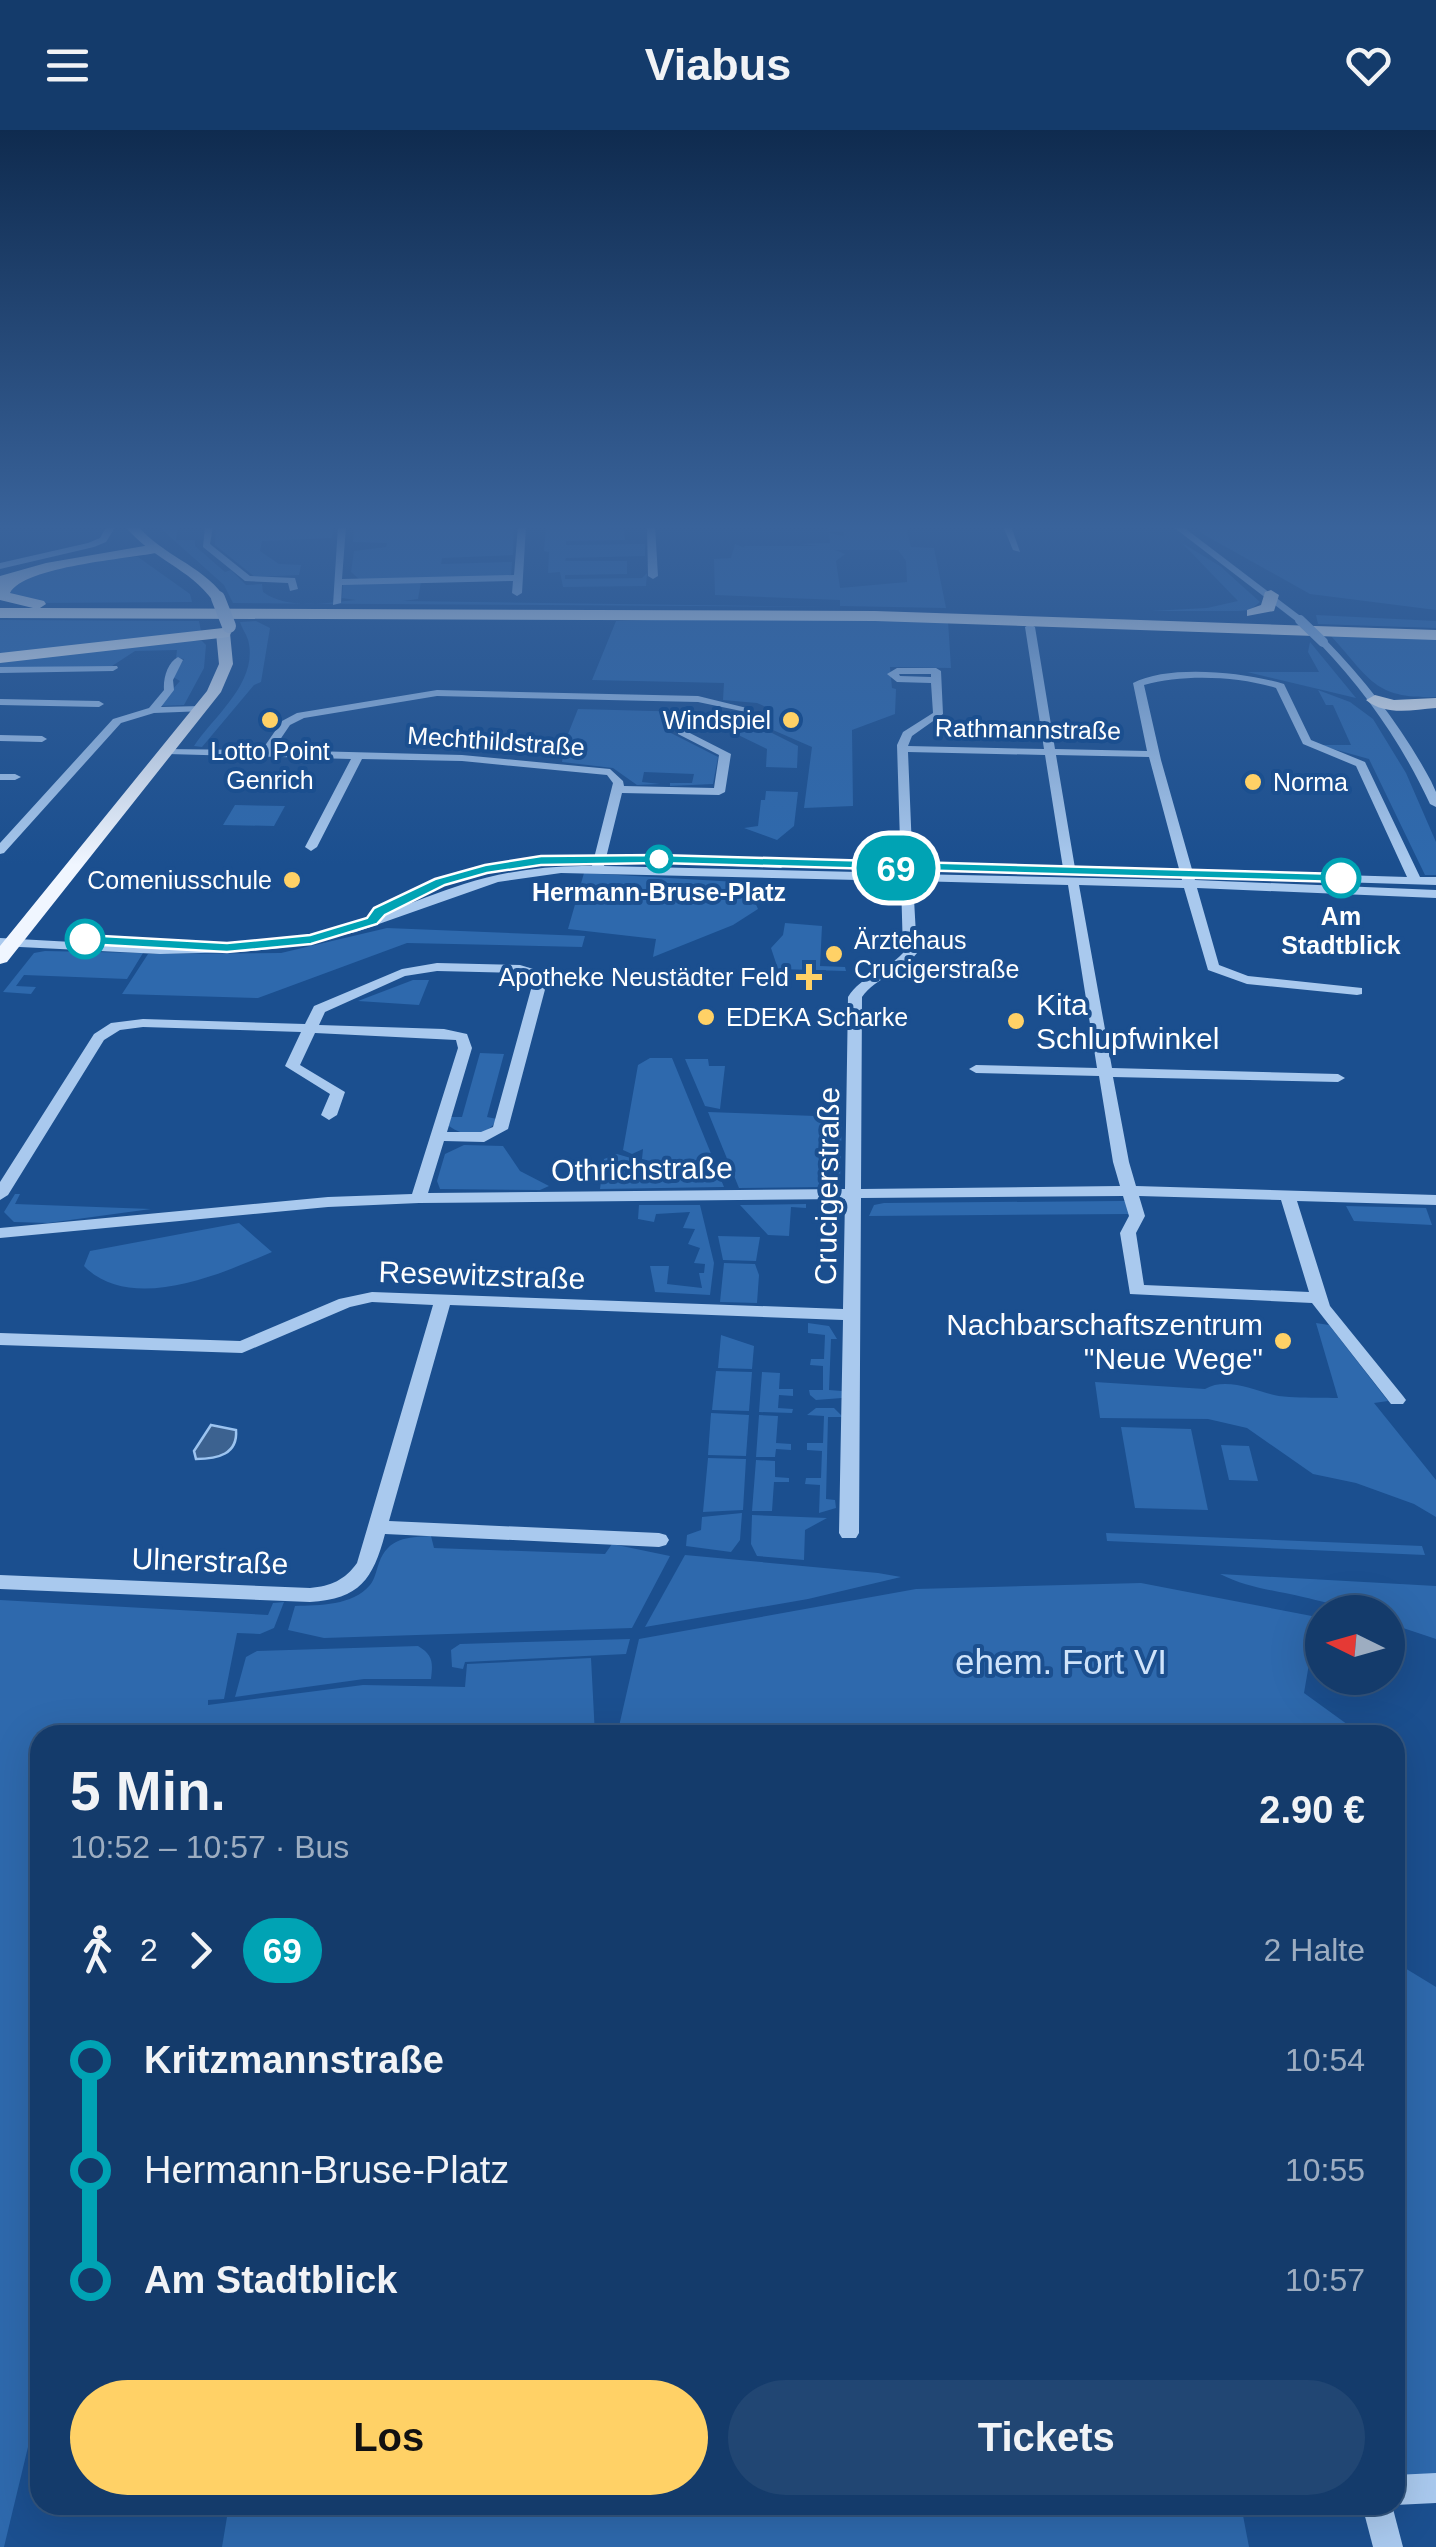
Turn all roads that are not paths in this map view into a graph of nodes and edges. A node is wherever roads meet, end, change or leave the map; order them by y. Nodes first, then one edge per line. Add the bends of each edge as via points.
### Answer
1 (149, 639) edge
2 (222, 639) edge
3 (1032, 639) edge
4 (1320, 639) edge
5 (178, 660) dead end
6 (0, 661) edge
7 (113, 668) dead end
8 (936, 680) dead end
9 (1375, 700) junction
10 (0, 702) edge
11 (1430, 702) edge
12 (99, 704) dead end
13 (201, 709) junction
14 (153, 710) junction
15 (746, 710) dead end
16 (1397, 730) junction
17 (682, 732) dead end
18 (0, 738) edge
19 (42, 740) dead end
20 (902, 749) junction
21 (168, 751) junction
22 (1050, 751) junction
23 (265, 753) junction
24 (1154, 754) junction
25 (358, 755) junction
26 (0, 777) edge
27 (15, 777) dead end
28 (618, 789) junction
29 (1436, 804) edge
30 (311, 847) dead end
31 (0, 850) edge
32 (598, 864) junction
33 (1069, 868) dead end
34 (910, 872) junction
35 (1189, 880) junction
36 (1416, 880) junction
37 (1436, 881) edge
38 (1073, 886) dead end
39 (1436, 894) edge
40 (4, 947) edge
41 (1357, 991) dead end
42 (308, 1028) junction
43 (976, 1069) dead end
44 (1109, 1074) junction
45 (1338, 1078) dead end
46 (329, 1115) dead end
47 (438, 1136) junction
48 (1129, 1191) junction
49 (856, 1194) junction
50 (0, 1195) edge
51 (1287, 1195) junction
52 (419, 1198) junction
53 (1436, 1200) edge
54 (0, 1233) edge
55 (1318, 1298) junction
56 (443, 1300) junction
57 (852, 1315) junction
58 (0, 1339) edge
59 (1397, 1400) dead end
60 (378, 1527) junction
61 (849, 1533) dead end
62 (659, 1540) dead end
63 (0, 1582) edge
64 (1436, 2488) edge
65 (1405, 2490) edge
66 (1380, 2515) edge
67 (1388, 2547) edge

1 - 6 highway
2 - 13 main road via 225,668
3 - 22 street
4 - 9 street, bridge
5 - 14 street via 169,690
6 - 7 street
8 - 20 street, Rathmannstraße via 937,716 909,733
9 - 11 highway via 1392,706
9 - 16 street
10 - 12 street
11 - 16 highway via 1401,715
13 - 14 street
13 - 21 main road
14 - 31 street via 117,721
15 - 23 street via 698,698 426,693 301,715 286,723
16 - 29 street
17 - 28 street, Mechthildstraße via 725,754 720,792
18 - 19 street
20 - 22 street, Rathmannstraße
20 - 34 street, Rathmannstraße
21 - 23 street, Mechthildstraße
21 - 40 main road
22 - 24 street, Rathmannstraße
22 - 33 street
23 - 25 street, Mechthildstraße
24 - 35 street
24 - 36 street via 1138,684 1167,678 1270,682 1283,689 1307,742 1361,764
25 - 28 street, Mechthildstraße via 606,771 618,778
25 - 30 street
26 - 27 street
28 - 32 street, Mechthildstraße
32 - 34 street
32 - 40 street via 493,877 311,939 181,950
34 - 35 street
34 - 49 street, Crucigerstraße via 910,954 867,981 856,996
35 - 36 street
35 - 39 street
35 - 41 street via 1213,967 1254,982
36 - 37 street
38 - 44 street
42 - 46 street via 292,1066 337,1091
42 - 47 street via 462,1037 465,1048
42 - 47 street via 329,1002 412,970 516,969 538,976 500,1129 486,1137
42 - 50 street via 143,1022 109,1029
43 - 44 street
44 - 45 street
44 - 48 street
47 - 52 street
48 - 49 street, Othrichstraße
48 - 51 street, Othrichstraße
48 - 55 street via 1138,1216 1128,1233 1136,1290
49 - 52 street, Othrichstraße
49 - 57 street, Crucigerstraße
51 - 53 street, Othrichstraße
51 - 55 street
52 - 54 street, Othrichstraße
55 - 59 street
56 - 57 street, Resewitzstraße
56 - 58 street, Resewitzstraße via 357,1299 235,1348
56 - 60 street, Ulnerstraße
57 - 61 street, Crucigerstraße
60 - 62 street
60 - 63 street, Ulnerstraße via 363,1572 328,1594
64 - 65 street
66 - 67 street

